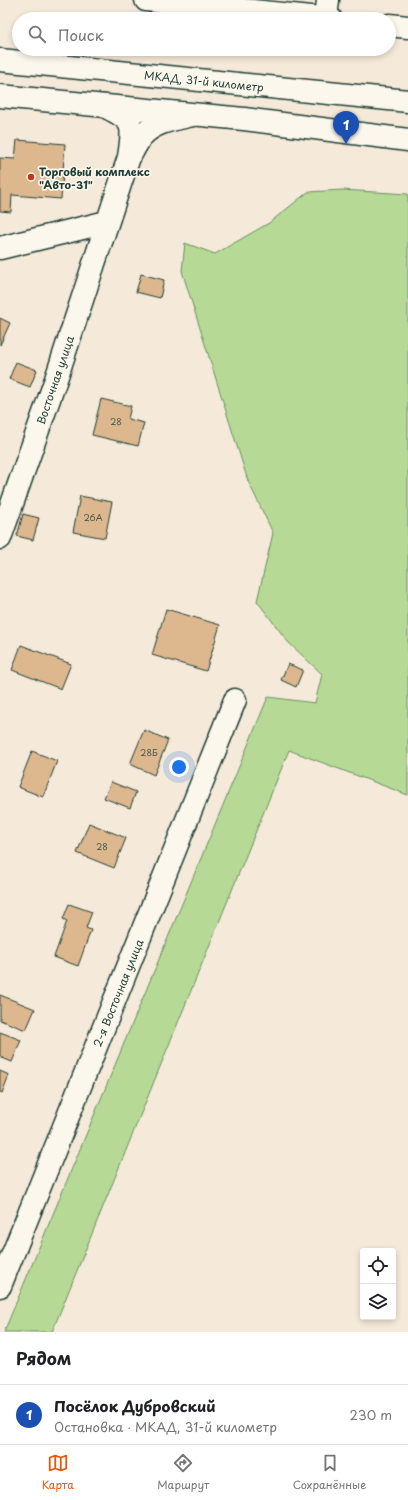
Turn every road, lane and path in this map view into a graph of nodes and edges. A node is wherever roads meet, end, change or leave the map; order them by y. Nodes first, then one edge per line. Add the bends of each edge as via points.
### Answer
1 (146, 0) edge
2 (328, 0) edge
3 (260, 12) edge
4 (327, 12) edge
5 (396, 26) edge
6 (408, 27) edge
7 (0, 60) edge
8 (0, 96) edge
9 (408, 101) edge
10 (104, 106) junction
11 (196, 114) junction
12 (408, 140) edge
13 (129, 157) junction
14 (107, 222) junction
15 (0, 248) edge
16 (0, 538) edge
17 (235, 700) dead end
18 (0, 1286) edge

1 - 3 main road
2 - 4 main road
5 - 6 main road
7 - 9 main road, МКАД, 31-й километр
8 - 10 main road
10 - 11 main road
10 - 13 main road via 121,114 130,123 132,135
11 - 12 main road
11 - 13 main road via 154,127 142,136
13 - 14 main road, Восточная улица
14 - 15 main road
14 - 16 main road, Восточная улица via 56,379
17 - 18 main road, 2-я Восточная улица

